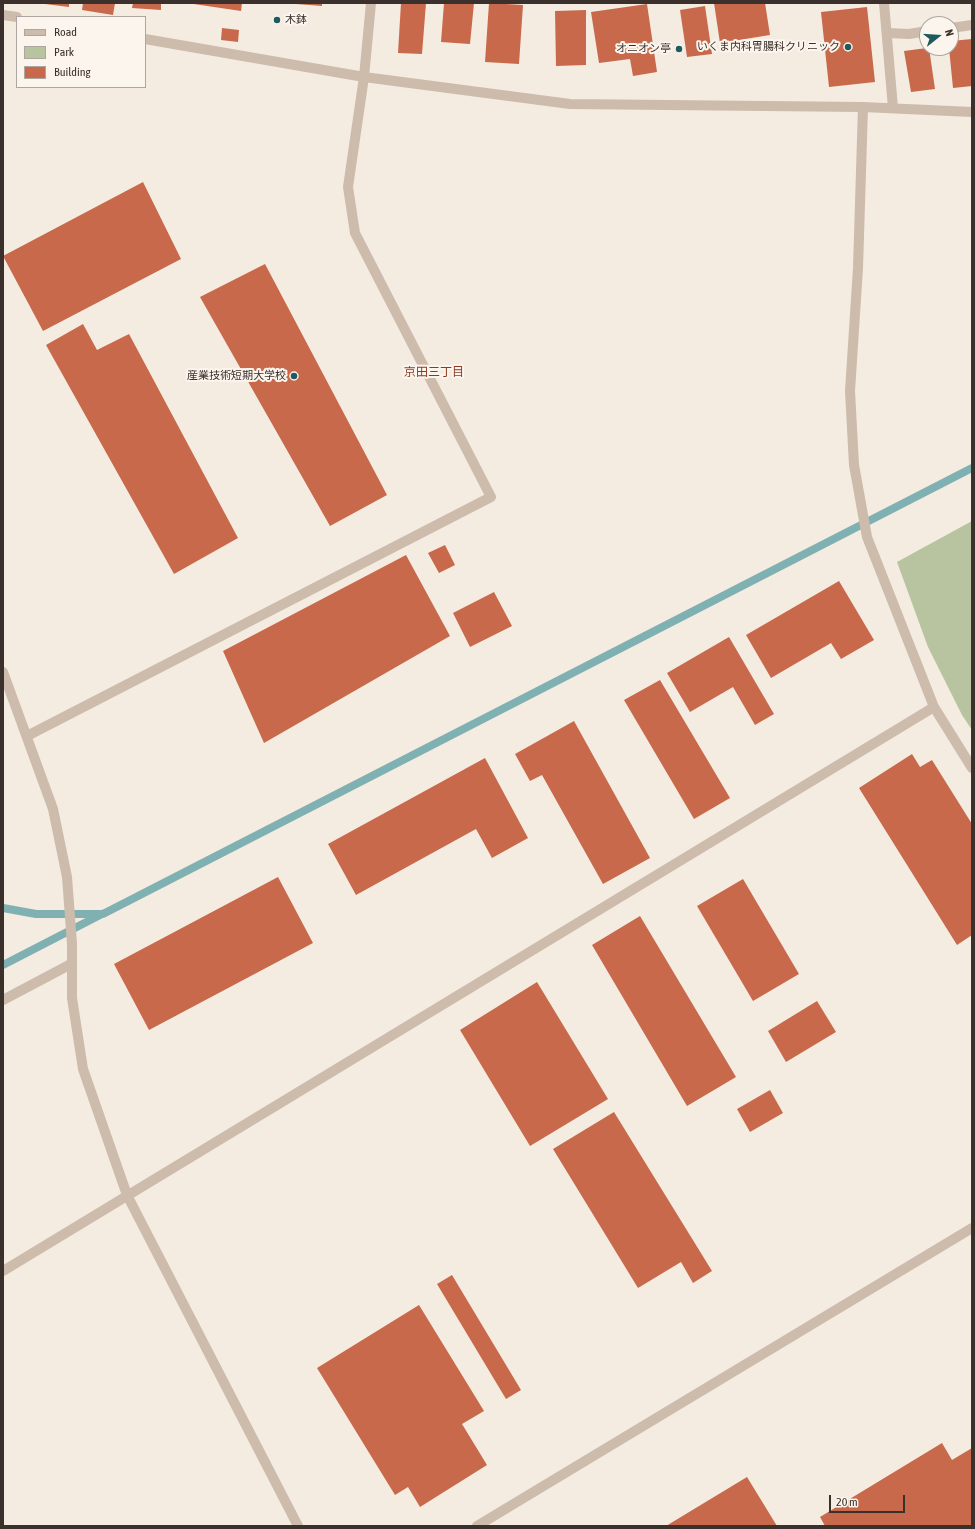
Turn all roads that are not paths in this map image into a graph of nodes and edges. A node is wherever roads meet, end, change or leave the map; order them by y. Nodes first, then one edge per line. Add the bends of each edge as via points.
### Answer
1 (372, 3) edge
2 (884, 3) edge
3 (3, 15) edge
4 (16, 17) edge
5 (972, 25) edge
6 (959, 27) edge
7 (919, 32) edge
8 (888, 33) junction
9 (146, 39) edge
10 (364, 77) junction
11 (863, 107) junction
12 (893, 108) junction
13 (972, 112) edge
14 (3, 672) edge
15 (934, 707) junction
16 (27, 736) junction
17 (972, 768) edge
18 (72, 964) junction
19 (3, 1000) edge
20 (127, 1195) junction
21 (972, 1228) edge
22 (3, 1271) edge
23 (298, 1526) edge
24 (477, 1526) edge

1 - 10 street
2 - 8 street
3 - 4 street
5 - 6 street
7 - 8 street
8 - 12 street
9 - 10 street
10 - 11 street via 570,104
10 - 16 street via 348,187 355,233 491,497
11 - 12 street
11 - 15 street via 858,268 850,391 854,466 866,534
12 - 13 street
14 - 16 street
15 - 17 street
15 - 20 street
16 - 18 street via 53,809 67,877
18 - 19 street
18 - 20 street via 72,998 82,1069
20 - 22 street
20 - 23 street
21 - 24 street

